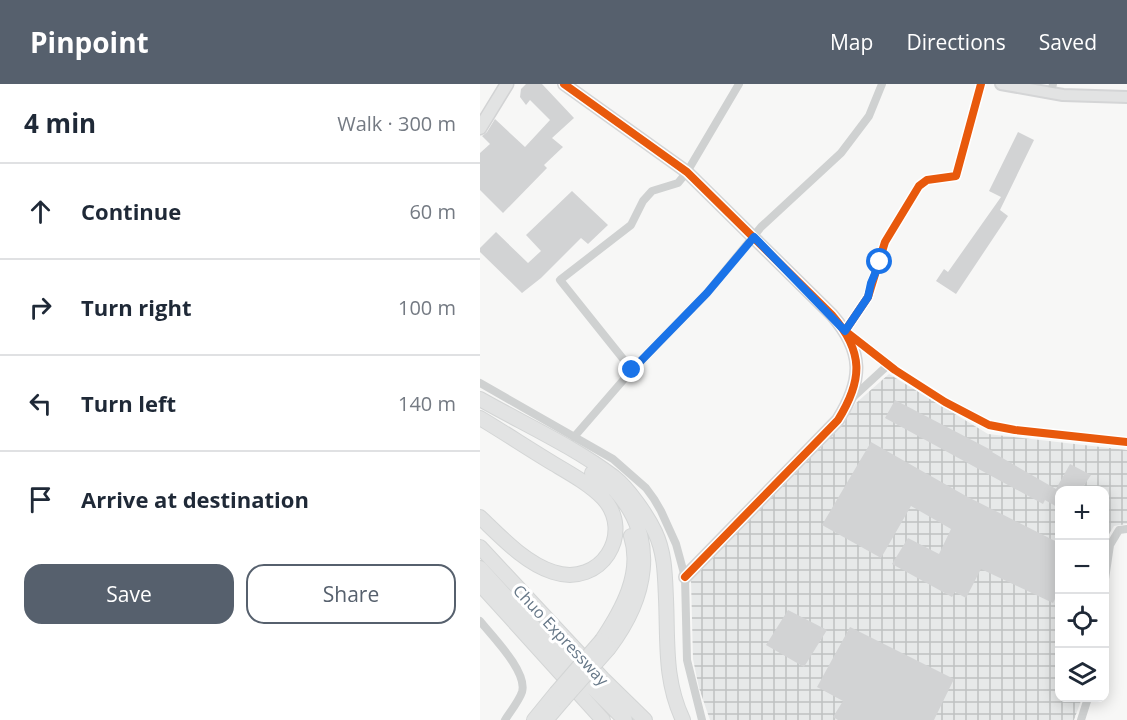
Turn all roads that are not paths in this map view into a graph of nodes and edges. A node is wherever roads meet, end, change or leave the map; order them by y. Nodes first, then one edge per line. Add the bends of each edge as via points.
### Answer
1 (507, 84) edge
2 (564, 84) edge
3 (739, 84) edge
4 (882, 84) edge
5 (981, 84) edge
6 (1001, 84) edge
7 (1052, 89) edge
8 (1127, 97) edge
9 (480, 128) edge
10 (687, 172) junction
11 (754, 237) junction
12 (845, 331) junction
13 (888, 365) junction
14 (632, 370) junction
15 (480, 383) edge
16 (480, 399) edge
17 (851, 399) junction
18 (480, 417) edge
19 (574, 437) junction
20 (1127, 442) edge
21 (480, 517) edge
22 (1127, 529) edge
23 (480, 547) edge
24 (1109, 552) edge
25 (480, 568) edge
26 (685, 577) junction
27 (480, 585) edge
28 (480, 621) edge
29 (605, 644) junction
30 (559, 697) junction
31 (1087, 702) edge
32 (505, 720) edge
33 (534, 720) edge
34 (546, 720) edge
35 (603, 720) edge
36 (625, 720) edge
37 (645, 720) edge
38 (683, 720) edge
39 (702, 720) edge
40 (1081, 720) edge

1 - 9 main road
2 - 10 street
3 - 10 street
4 - 11 street via 869,116 841,153
5 - 12 street via 956,176 927,180 919,186 885,242 868,297
6 - 7 street
7 - 8 street
10 - 11 street
10 - 14 street via 678,183 652,191 631,225 560,280
11 - 12 street
11 - 14 street via 707,293
12 - 13 street
12 - 17 street via 855,354 857,380
13 - 17 street
13 - 20 street via 989,425
14 - 19 street
15 - 19 street
16 - 29 highway via 615,490 632,516 645,561 641,586 630,613
16 - 38 highway via 616,478 642,509 655,532 664,561 668,675
17 - 26 street via 838,420
18 - 21 highway via 604,499 615,531 611,552 598,565 586,573 569,575 535,564
18 - 29 highway via 584,473 610,494 623,514 633,542 632,579
19 - 26 street via 613,459 646,488 662,511
22 - 24 street via 1119,531
23 - 37 highway, Chuo Expressway
25 - 36 highway, Chuo Expressway
26 - 39 street via 687,660
27 - 35 highway
28 - 32 street via 521,677 522,691
29 - 30 highway, bridge
30 - 33 highway
30 - 34 highway
31 - 40 street

